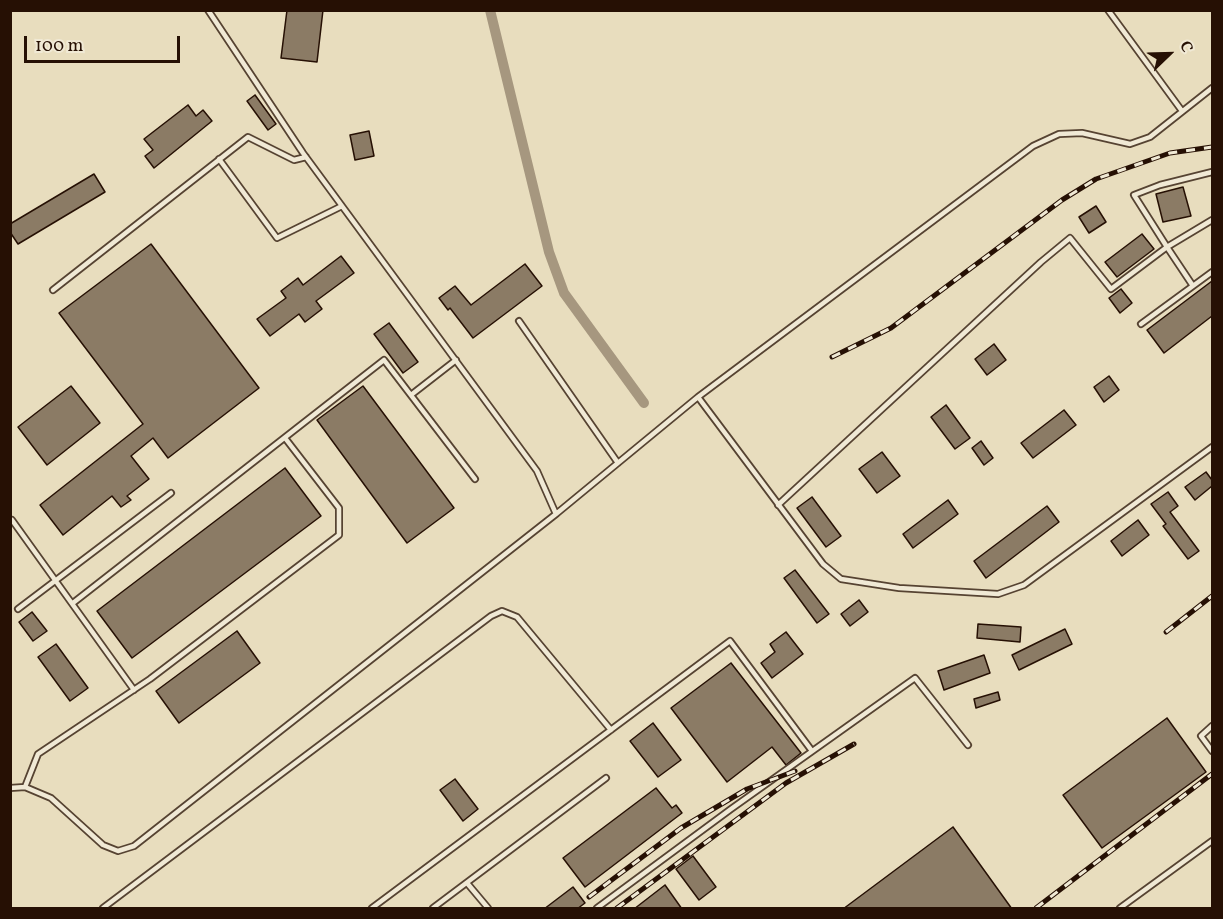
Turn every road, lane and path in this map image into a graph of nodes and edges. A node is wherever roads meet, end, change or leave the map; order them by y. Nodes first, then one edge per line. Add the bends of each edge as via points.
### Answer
1 (208, 10) edge
2 (1107, 10) edge
3 (1212, 88) edge
4 (1182, 111) junction
5 (306, 157) junction
6 (219, 159) junction
7 (1212, 172) edge
8 (342, 206) junction
9 (1212, 220) edge
10 (1167, 247) junction
11 (1212, 272) edge
12 (1193, 286) junction
13 (52, 290) dead end
14 (519, 321) dead end
15 (1140, 324) dead end
16 (456, 360) junction
17 (411, 395) junction
18 (698, 397) junction
19 (285, 438) junction
20 (1212, 447) edge
21 (618, 463) junction
22 (475, 479) dead end
23 (171, 493) dead end
24 (778, 505) junction
25 (556, 514) junction
26 (12, 520) dead end
27 (56, 580) junction
28 (72, 603) junction
29 (18, 609) dead end
30 (134, 690) junction
31 (1212, 726) edge
32 (611, 730) junction
33 (968, 745) dead end
34 (812, 751) junction
35 (1212, 751) edge
36 (606, 778) dead end
37 (25, 787) junction
38 (10, 788) edge
39 (1212, 841) edge
40 (467, 883) junction
41 (103, 909) edge
42 (372, 909) edge
43 (433, 909) edge
44 (488, 909) edge
45 (597, 909) edge
46 (1120, 909) edge

1 - 5 lane
2 - 4 lane
3 - 4 lane
4 - 18 lane via 1150,137 1130,144 1082,133 1059,134 1033,146
5 - 6 lane via 294,160 248,137
5 - 8 lane
6 - 8 lane via 278,238
6 - 13 lane
7 - 10 lane via 1160,184 1134,195
8 - 16 lane
9 - 10 lane
10 - 12 lane
10 - 24 lane via 1111,289 1070,238
11 - 12 lane
12 - 15 lane
14 - 21 lane
16 - 17 lane
16 - 25 lane via 537,471
17 - 19 lane via 384,360
17 - 22 lane
18 - 21 lane
18 - 24 lane
19 - 28 lane
19 - 30 lane via 339,507 339,535
20 - 24 lane via 1024,585 998,594 899,588 841,579 823,564
21 - 25 lane
23 - 27 lane
25 - 37 lane via 134,846 118,851 103,845 51,798
26 - 27 lane
27 - 28 lane
27 - 29 lane
28 - 30 lane
30 - 37 lane via 38,754
31 - 35 lane via 1201,736
32 - 34 lane via 730,641
32 - 41 lane via 517,617 502,611
32 - 42 lane
33 - 34 lane via 915,678
34 - 45 lane
36 - 40 lane
37 - 38 lane
39 - 46 lane
40 - 43 lane
40 - 44 lane

